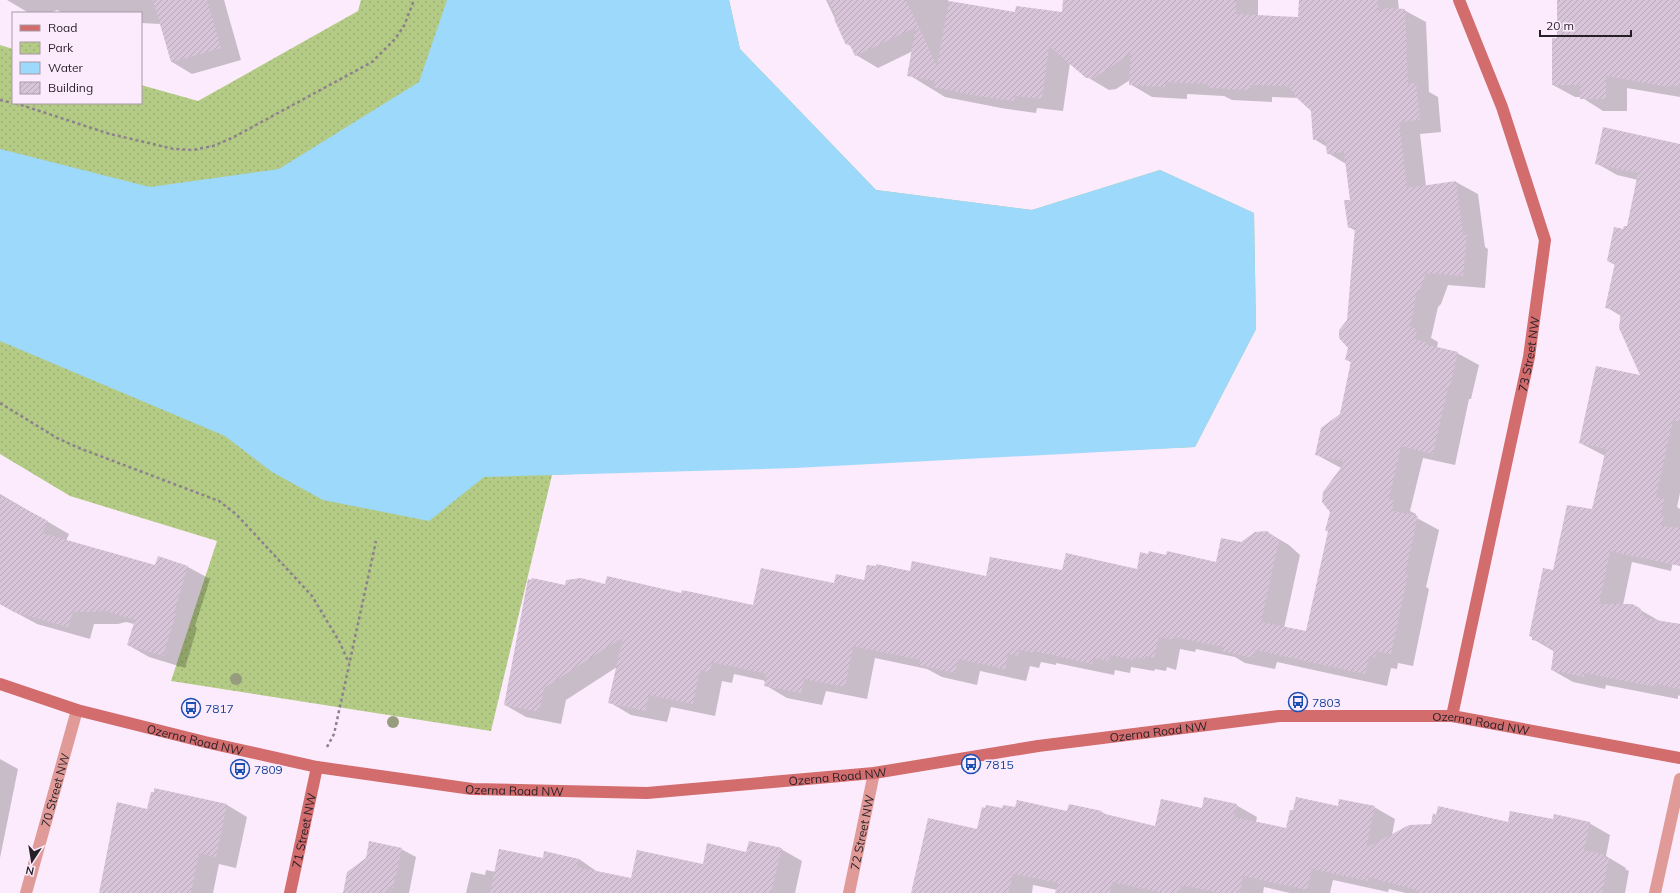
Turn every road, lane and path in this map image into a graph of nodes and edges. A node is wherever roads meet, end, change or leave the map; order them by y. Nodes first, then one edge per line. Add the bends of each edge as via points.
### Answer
1 (414, 0) edge
2 (1459, 0) edge
3 (0, 100) edge
4 (12, 103) edge
5 (17, 104) edge
6 (0, 403) edge
7 (376, 541) dead end
8 (349, 663) junction
9 (0, 684) edge
10 (77, 710) junction
11 (1452, 716) junction
12 (1680, 758) edge
13 (317, 767) junction
14 (874, 773) junction
15 (1680, 779) edge
16 (26, 893) edge
17 (290, 893) edge
18 (849, 893) edge
19 (1655, 893) edge

1 - 5 path via 404,26 372,62 213,146 193,150 154,146
2 - 11 street, 73 Street NW via 1502,107 1545,240 1529,357
3 - 4 path
6 - 8 path via 57,438 219,501 236,514 312,596
7 - 8 path
8 - 13 path via 334,734
9 - 10 street, Ozerna Road NW
10 - 13 street, Ozerna Road NW
10 - 16 street, 70 Street NW
11 - 12 street, Ozerna Road NW
11 - 14 street, Ozerna Road NW via 1279,716 1038,746
13 - 14 street, Ozerna Road NW via 472,789 647,793
13 - 17 street, 71 Street NW
14 - 18 street, 72 Street NW
15 - 19 street

